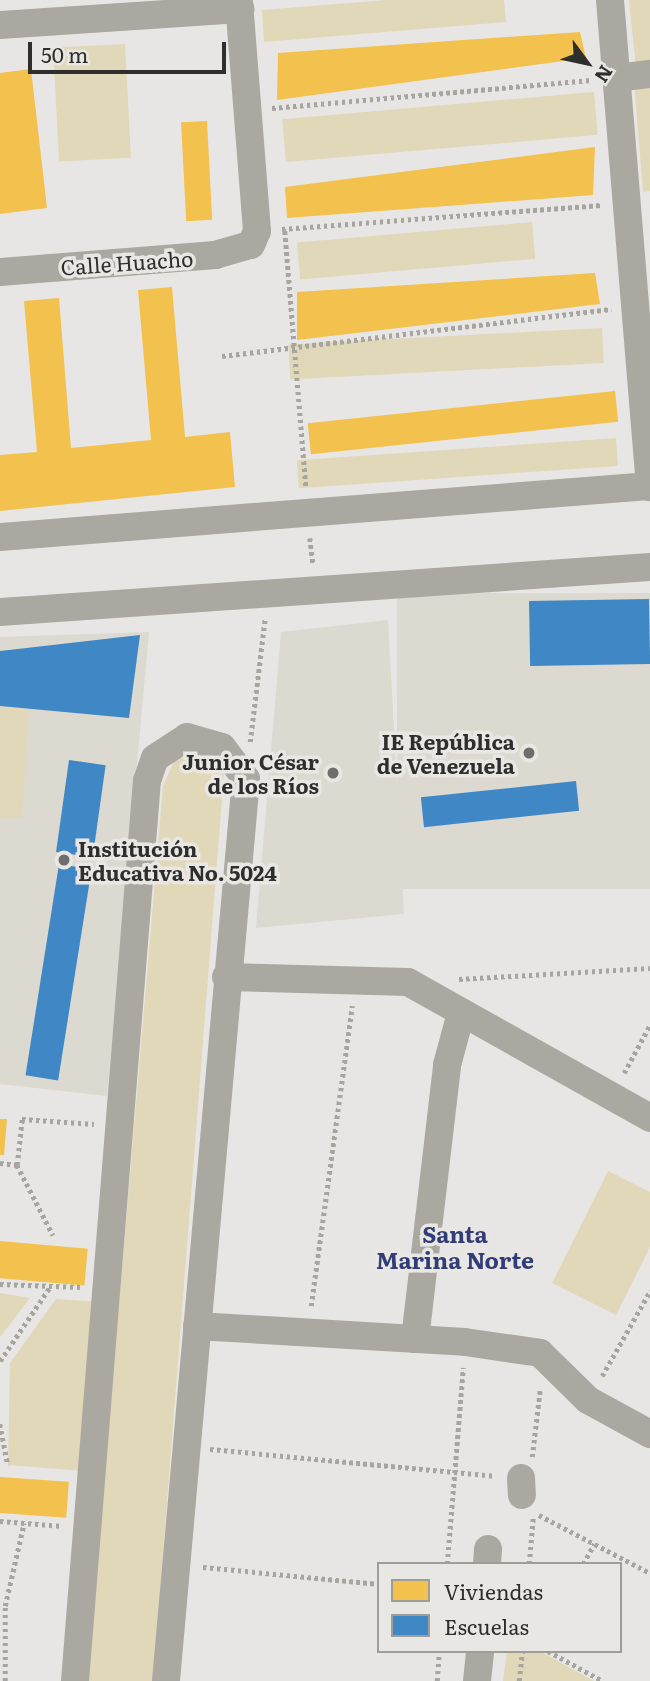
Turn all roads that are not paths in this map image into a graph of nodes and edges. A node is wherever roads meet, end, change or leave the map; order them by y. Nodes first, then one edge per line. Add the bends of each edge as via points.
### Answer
1 (610, 0) edge
2 (239, 4) edge
3 (0, 25) edge
4 (650, 74) edge
5 (617, 78) junction
6 (638, 202) edge
7 (0, 272) edge
8 (650, 487) edge
9 (0, 537) edge
10 (650, 567) edge
11 (0, 612) edge
12 (226, 977) junction
13 (461, 1013) junction
14 (650, 1118) edge
15 (197, 1326) junction
16 (415, 1339) junction
17 (650, 1434) edge
18 (480, 1653) edge
19 (75, 1681) edge
20 (166, 1681) edge
21 (477, 1681) edge

1 - 5 street
2 - 3 street
2 - 7 street, Calle Huacho via 254,238 215,256
4 - 5 street
5 - 6 street
6 - 8 street via 635,306
8 - 9 street
10 - 11 street
12 - 13 street via 408,982
12 - 15 street
12 - 19 street via 246,779 208,739 187,737 155,758 147,781
13 - 14 street
13 - 16 street via 447,1065
15 - 16 street
15 - 20 street
16 - 17 street via 540,1353 588,1400
18 - 21 street

